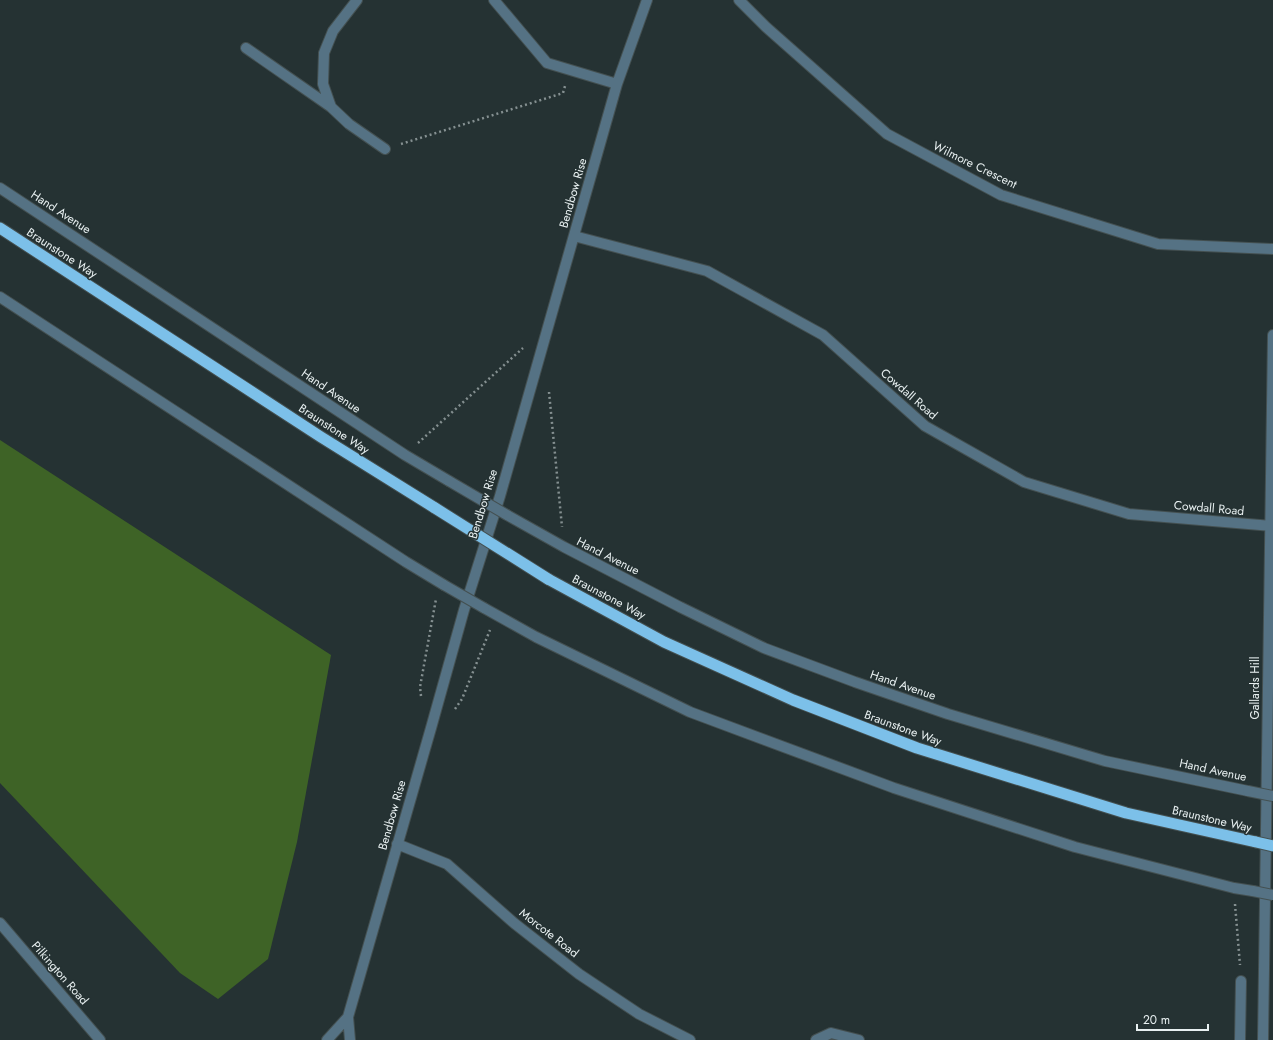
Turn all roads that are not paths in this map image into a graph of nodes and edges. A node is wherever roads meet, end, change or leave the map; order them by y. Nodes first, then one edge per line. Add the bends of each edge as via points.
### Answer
1 (357, 0) edge
2 (494, 0) edge
3 (647, 0) edge
4 (739, 0) edge
5 (246, 48) dead end
6 (617, 84) junction
7 (331, 107) junction
8 (385, 149) road end
9 (0, 188) edge
10 (0, 228) edge
11 (574, 236) junction
12 (1273, 249) edge
13 (0, 297) edge
14 (1273, 335) edge
15 (1271, 526) edge
16 (1273, 796) edge
17 (397, 844) junction
18 (1273, 846) edge
19 (1273, 896) edge
20 (0, 923) edge
21 (1241, 981) road end
22 (348, 1017) junction
23 (100, 1040) edge
24 (327, 1040) edge
25 (350, 1040) edge
26 (690, 1040) edge
27 (816, 1040) edge
28 (859, 1040) edge
29 (1240, 1040) edge
30 (1263, 1040) edge

1 - 7 street via 333,31 324,53 323,84
2 - 6 street via 546,63
3 - 6 street, Bendbow Rise
4 - 12 street, Wilmore Crescent via 887,134 1001,195 1158,244
5 - 7 street
6 - 11 street, Bendbow Rise
7 - 8 street via 349,124
9 - 16 street, Hand Avenue, bridge via 405,455 564,547 764,648 948,714 1105,761
10 - 18 highway, Braunstone Way, bridge via 548,579 664,642 793,700 916,748 1126,813
11 - 15 street, Cowdall Road via 707,271 755,297 823,335 925,426 1024,482 1129,514
11 - 17 street, Bendbow Rise
13 - 19 street, bridge via 442,584 536,637 690,712 880,783 1075,847
14 - 15 street, Gallards Hill
15 - 30 street, Gallards Hill
17 - 22 street, Bendbow Rise
17 - 26 street, Morcote Road via 447,864 514,923 579,974 639,1014
20 - 23 street, Pilkington Road
21 - 29 street
22 - 24 street, Bendbow Rise
22 - 25 street, Bendbow Rise
27 - 28 street via 831,1032

